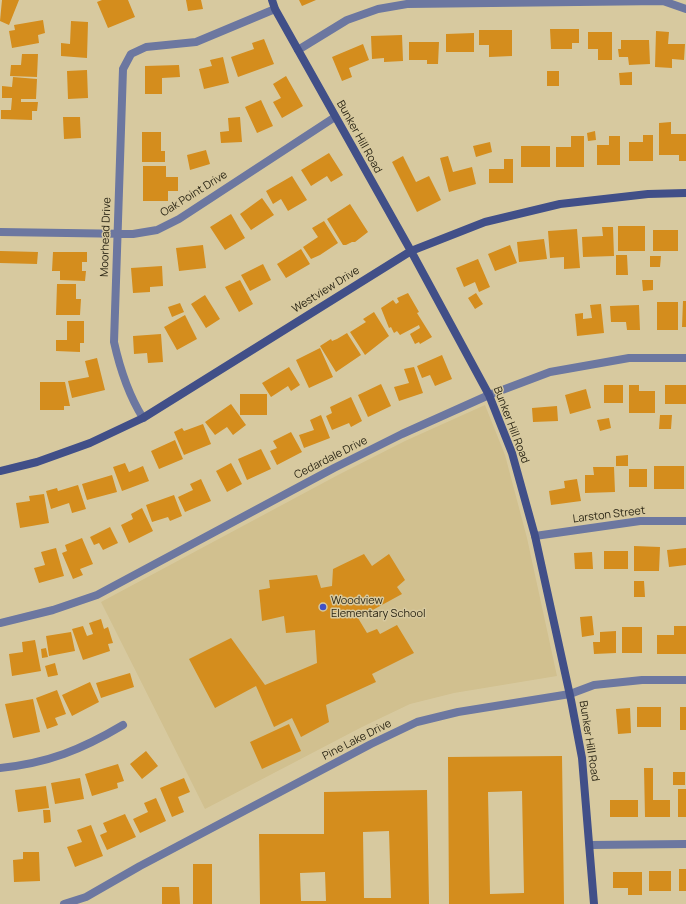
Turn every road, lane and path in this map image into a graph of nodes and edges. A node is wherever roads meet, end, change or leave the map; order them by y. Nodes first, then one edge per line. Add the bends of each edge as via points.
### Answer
1 (272, 0) edge
2 (275, 9) junction
3 (686, 9) edge
4 (298, 50) junction
5 (335, 117) junction
6 (686, 193) edge
7 (0, 232) edge
8 (116, 235) junction
9 (411, 250) junction
10 (686, 358) edge
11 (489, 395) junction
12 (143, 418) junction
13 (0, 471) edge
14 (686, 521) edge
15 (535, 536) junction
16 (0, 623) edge
17 (686, 680) edge
18 (570, 694) junction
19 (122, 725) dead end
20 (0, 768) edge
21 (686, 844) edge
22 (590, 845) junction
23 (64, 904) edge
24 (594, 904) edge

1 - 2 street, Bunker Hill Road
2 - 4 street, Bunker Hill Road
2 - 8 street, Moorhead Drive via 196,42 146,47 131,54 123,69
3 - 4 street via 663,1 407,4 378,9 347,20
4 - 5 street, Bunker Hill Road
5 - 8 street, Oak Point Drive via 179,219 157,230
5 - 9 street, Bunker Hill Road
6 - 9 street, Westview Drive via 648,194 560,204 485,222
7 - 8 street, Oak Point Drive
8 - 12 street, Moorhead Drive via 114,342 120,369
9 - 11 street, Bunker Hill Road
9 - 12 street, Westview Drive
10 - 11 street, Cedardale Drive via 630,358 557,371
11 - 15 street, Bunker Hill Road via 512,453
11 - 16 street, Cedardale Drive via 368,451 98,595 53,610
12 - 13 street, Westview Drive via 90,443 37,462
14 - 15 street, Larston Street via 640,521
15 - 18 street, Bunker Hill Road
17 - 18 street, Pine Lake Drive via 622,682 594,686
18 - 22 street, Bunker Hill Road via 582,758
18 - 23 street, Pine Lake Drive via 458,712 417,722 140,866 86,897
19 - 20 street via 94,742 57,758
21 - 22 street
22 - 24 street, Bunker Hill Road

